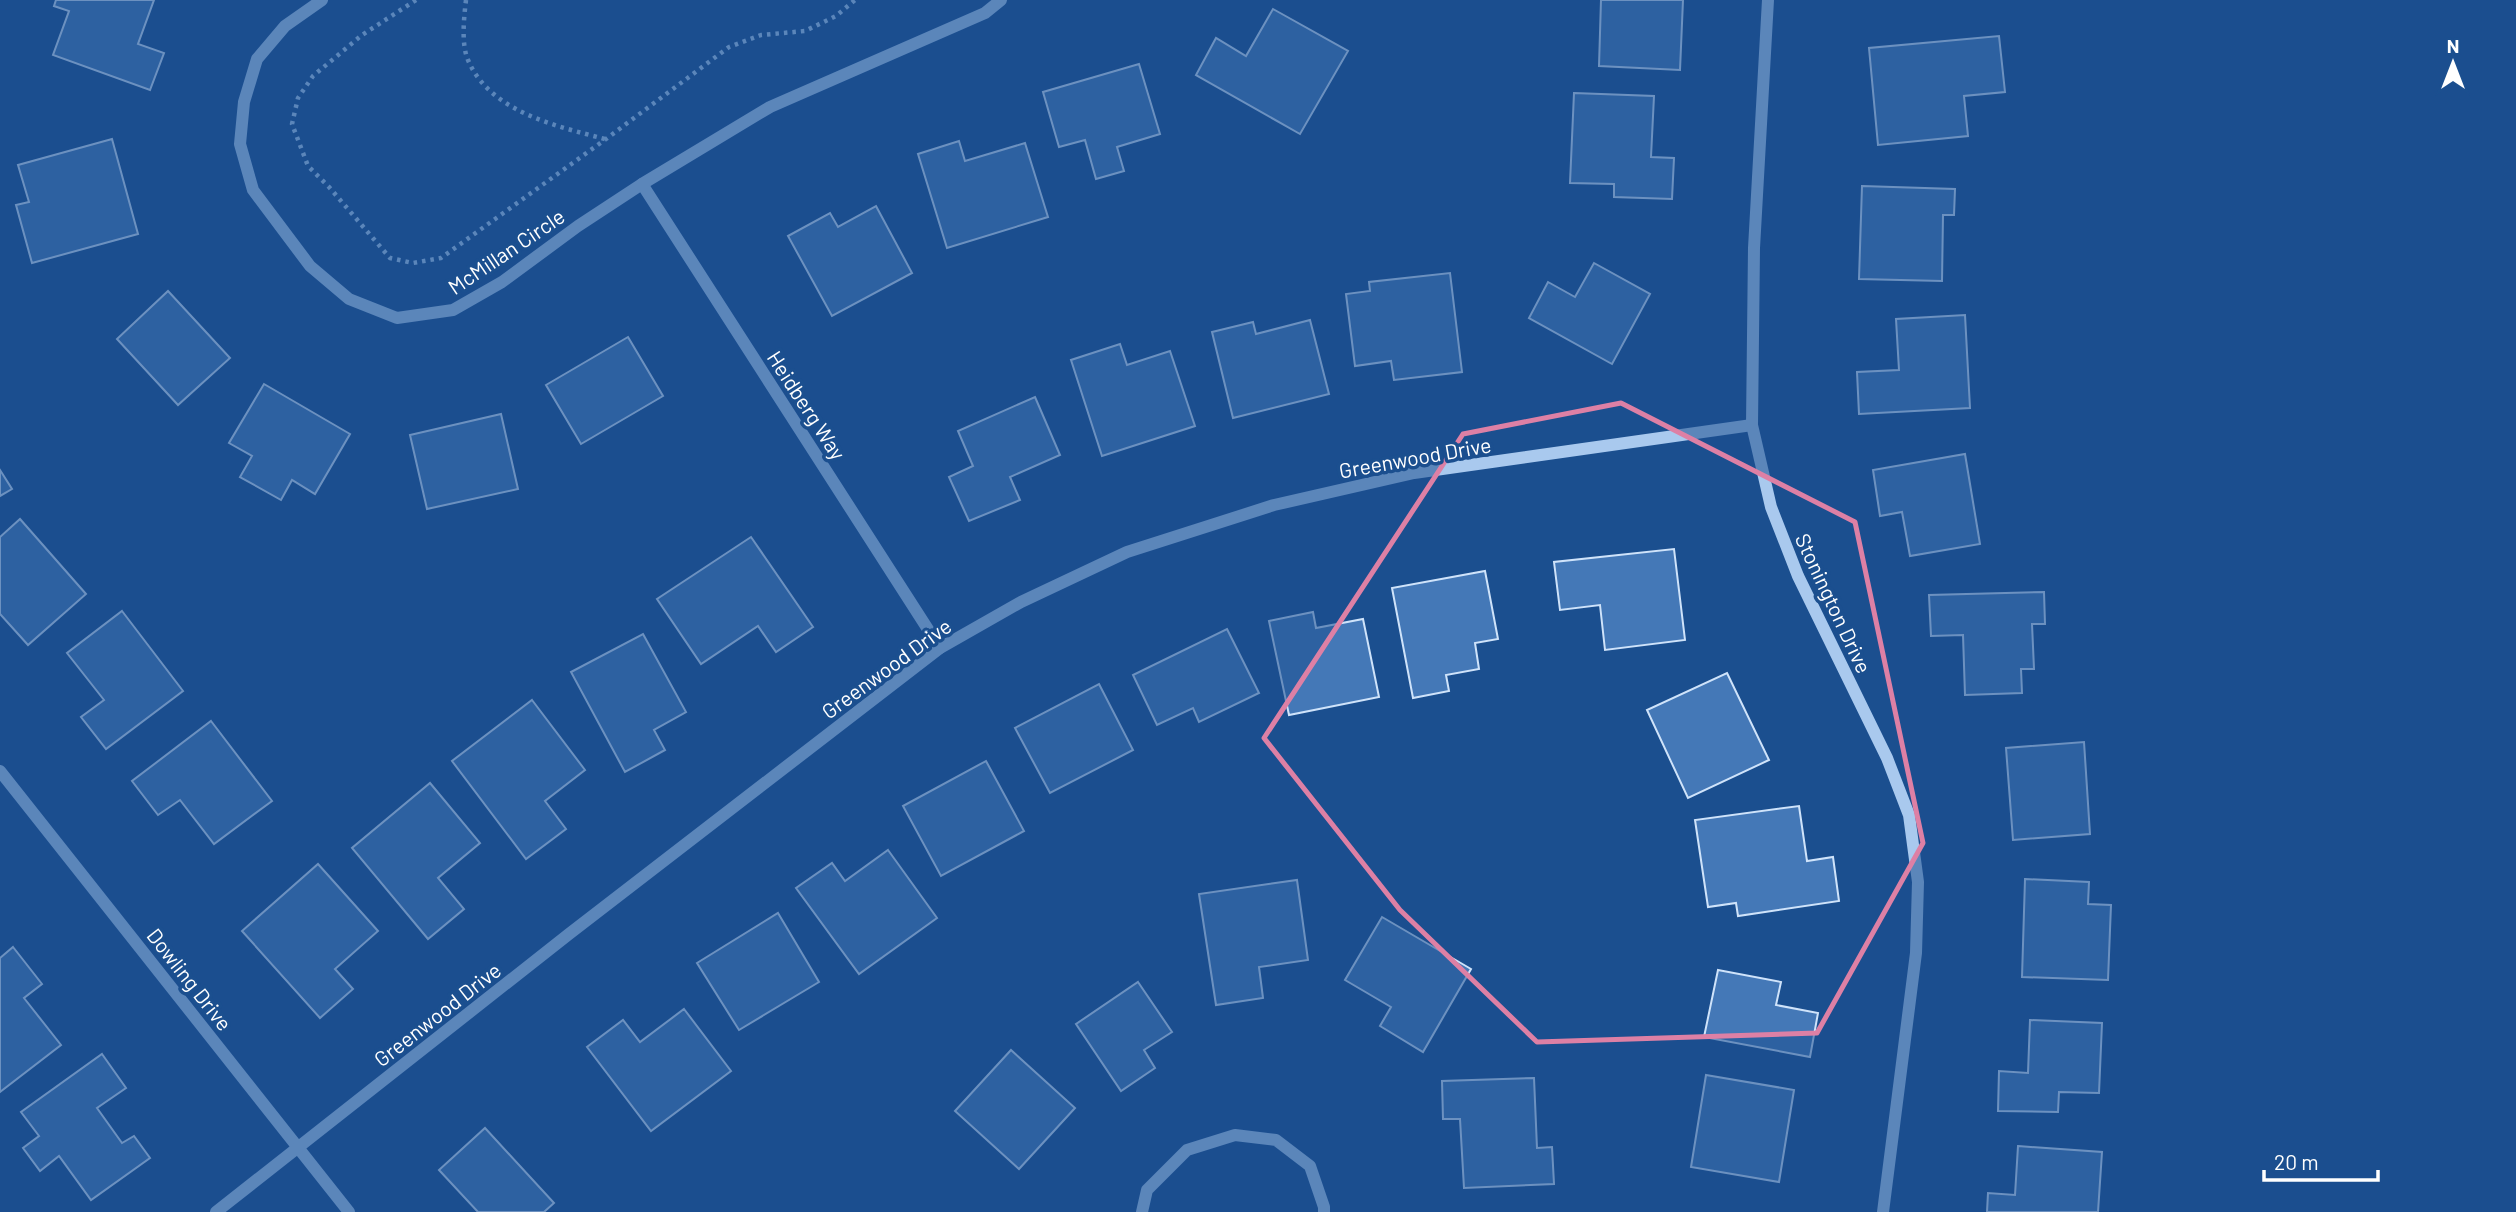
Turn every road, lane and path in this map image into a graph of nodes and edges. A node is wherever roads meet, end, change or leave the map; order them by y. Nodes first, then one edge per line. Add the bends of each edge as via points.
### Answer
1 (322, 0) edge
2 (416, 0) edge
3 (466, 0) edge
4 (855, 0) edge
5 (1001, 0) edge
6 (1768, 0) edge
7 (606, 139) junction
8 (642, 184) junction
9 (1752, 425) junction
10 (940, 648) junction
11 (0, 771) edge
12 (299, 1147) junction
13 (216, 1212) edge
14 (349, 1212) edge
15 (1142, 1212) edge
16 (1324, 1212) edge
17 (1883, 1212) edge

1 - 8 street, McMillan Circle via 285,26 257,59 244,102 240,144 253,190 310,266 349,299 397,318 453,310 502,282
2 - 7 path via 362,35 313,76 298,98 292,124 308,166 390,258 414,264 441,258
3 - 7 path via 467,58 483,86 522,112
4 - 7 path via 805,32 761,35 729,47
5 - 8 street, McMillan Circle via 985,13 770,107
6 - 9 street, Stonington Drive via 1754,248
8 - 10 street, Heidberg Way
9 - 10 street, Greenwood Drive via 1414,473 1274,505 1127,552 1021,602
9 - 17 street, Stonington Drive via 1771,508 1798,576 1887,758 1909,815 1918,882 1916,953
10 - 12 street, Greenwood Drive
11 - 12 street, Dowling Drive
12 - 13 street, Greenwood Drive
12 - 14 street, Dowling Drive
15 - 16 street via 1147,1190 1187,1150 1235,1135 1276,1140 1310,1166

